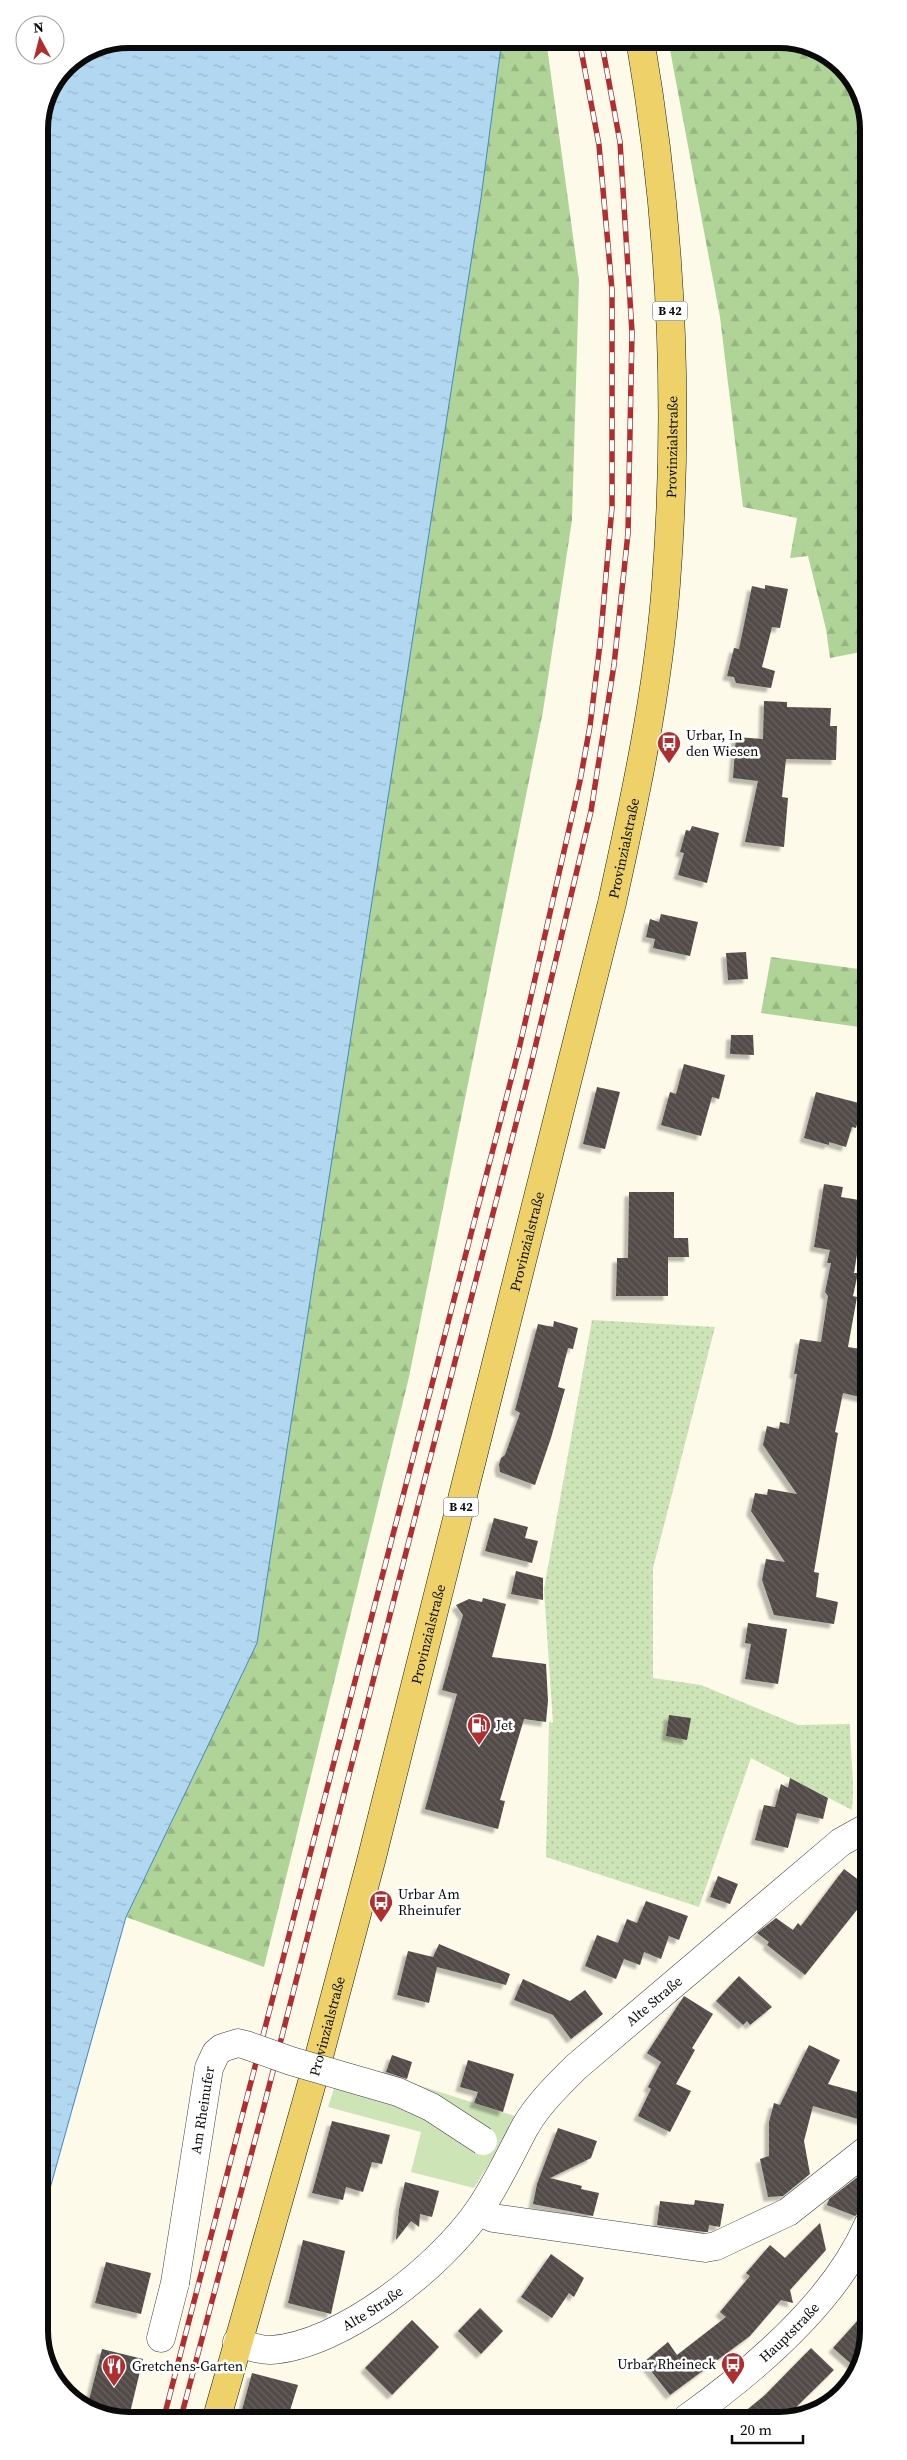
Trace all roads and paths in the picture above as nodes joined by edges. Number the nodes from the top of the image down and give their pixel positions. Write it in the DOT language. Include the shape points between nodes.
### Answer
graph roads {
  1 [pos="641,48"];
  2 [pos="860,1831"];
  3 [pos="860,2155"];
  4 [pos="509,2160"];
  5 [pos="479,2210"];
  6 [pos="860,2239"];
  7 [pos="160,2338"];
  8 [pos="237,2342"];
  9 [pos="218,2412"];
  10 [pos="696,2412"];
  1 -- 8 [label="main road, Provinzialstraße / B 42" via="657,148 669,293 672,381 666,584 644,757 612,903 371,1861 313,2079"];
  2 -- 4 [label="street, Alte Straße" via="840,1842 576,2067 547,2096 526,2126"];
  3 -- 5 [label="street" via="788,2212 716,2246 705,2248 492,2218"];
  4 -- 5 [label="street, Alte Straße"];
  4 -- 7 [label="street, Am Rheinufer, bridge" via="455,2121 398,2092 246,2045 230,2044 216,2053 209,2068 175,2283"];
  5 -- 8 [label="street, Alte Straße" via="435,2260 366,2315 307,2342 284,2348 256,2348"];
  6 -- 10 [label="street, Hauptstraße" via="837,2278 781,2342 733,2386"];
  8 -- 9 [label="main road, Provinzialstraße / B 42"];
}
